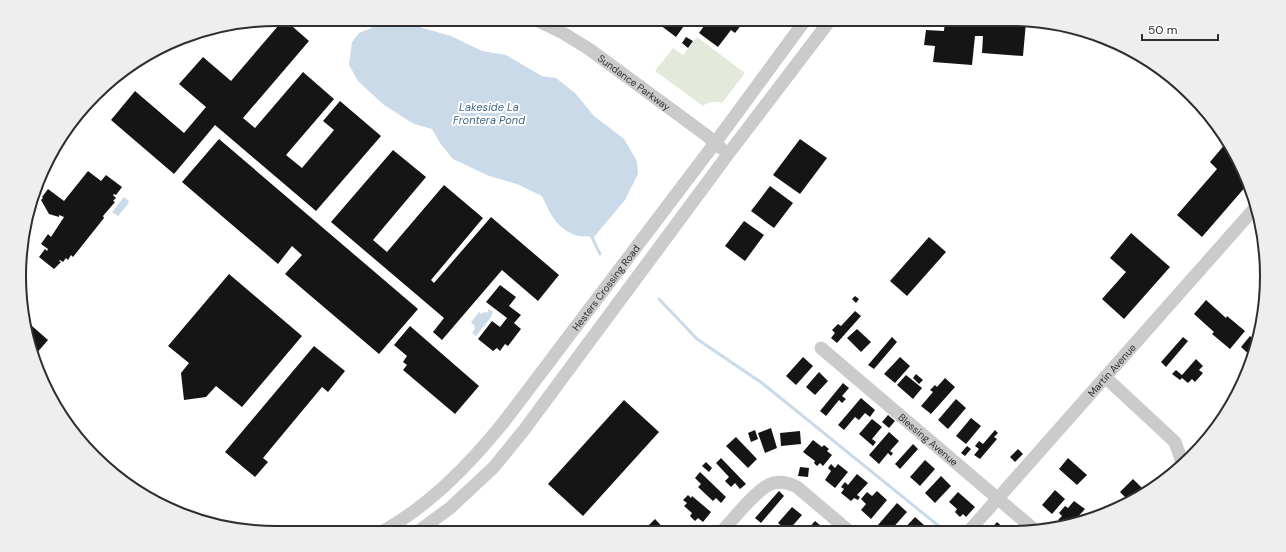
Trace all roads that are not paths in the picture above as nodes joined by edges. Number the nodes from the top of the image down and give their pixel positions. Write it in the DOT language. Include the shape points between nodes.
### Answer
graph roads {
  1 [pos="548,26"];
  2 [pos="801,26"];
  3 [pos="826,26"];
  4 [pos="715,143"];
  5 [pos="729,153"];
  6 [pos="1251,212"];
  7 [pos="821,348"];
  8 [pos="1105,377"];
  9 [pos="1181,459"];
  10 [pos="998,499"];
  11 [pos="1029,525"];
  12 [pos="391,526"];
  13 [pos="426,526"];
  14 [pos="727,526"];
  15 [pos="843,526"];
  16 [pos="974,526"];
  1 -- 4 [label="street, Sundance Parkway" via="588,49"];
  2 -- 4 [label="street, Hesters Crossing Road"];
  3 -- 5 [label="street, Hesters Crossing Road"];
  4 -- 5 [label="street, Sundance Parkway"];
  4 -- 12 [label="street, Hesters Crossing Road" via="503,423 448,483 416,510"];
  5 -- 13 [label="street, Hesters Crossing Road" via="494,467 450,508"];
  6 -- 8 [label="street, Martin Avenue"];
  7 -- 10 [label="street, Blessing Avenue"];
  8 -- 9 [label="street" via="1175,442"];
  8 -- 10 [label="street, Martin Avenue"];
  10 -- 11 [label="street, Blessing Avenue"];
  10 -- 16 [label="street, Martin Avenue"];
  14 -- 15 [label="street" via="761,489 772,483 781,482 797,487"];
}
